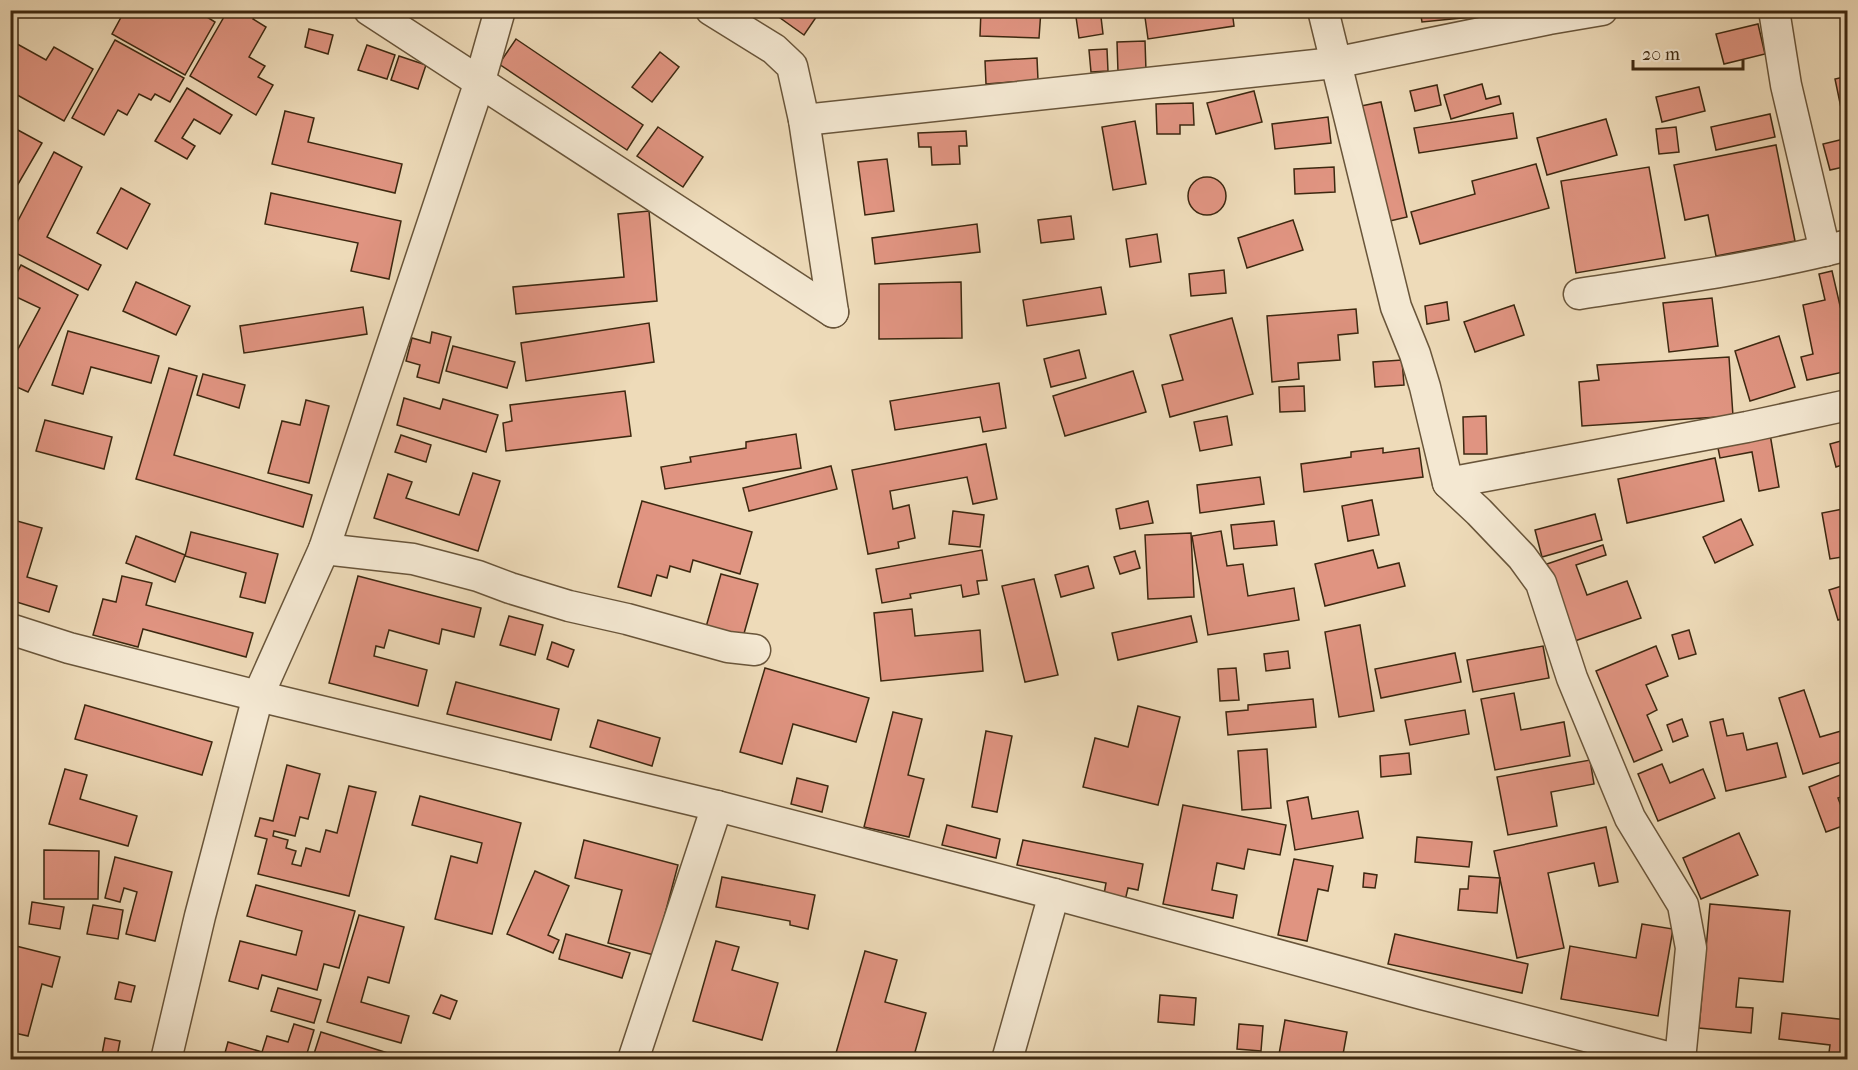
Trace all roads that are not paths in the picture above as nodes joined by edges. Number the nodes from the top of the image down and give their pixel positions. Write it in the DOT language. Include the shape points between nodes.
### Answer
graph roads {
  1 [pos="369,10"];
  2 [pos="500,10"];
  3 [pos="711,10"];
  4 [pos="1323,10"];
  5 [pos="1602,10"];
  6 [pos="1774,10"];
  7 [pos="1334,63"];
  8 [pos="479,84"];
  9 [pos="804,120"];
  10 [pos="1836,248"];
  11 [pos="1579,294"];
  12 [pos="1848,405"];
  13 [pos="1448,483"];
  14 [pos="324,549"];
  15 [pos="10,629"];
  16 [pos="755,650"];
  17 [pos="258,696"];
  18 [pos="717,806"];
  19 [pos="1054,894"];
  20 [pos="166,1059"];
  21 [pos="633,1059"];
  22 [pos="1007,1059"];
  23 [pos="1680,1059"];
  1 -- 8 [label="street"];
  2 -- 8 [label="street"];
  3 -- 9 [label="street" via="774,49 792,66"];
  4 -- 7 [label="street"];
  5 -- 7 [label="street"];
  6 -- 10 [label="street" via="1786,85"];
  7 -- 9 [label="street"];
  7 -- 13 [label="street" via="1396,307 1425,387"];
  8 -- 9 [label="street" via="833,312"];
  8 -- 14 [label="street"];
  10 -- 11 [label="street"];
  12 -- 13 [label="street"];
  13 -- 23 [label="street" via="1522,557 1541,583 1572,678 1630,818 1683,905 1691,948"];
  14 -- 16 [label="street" via="414,559 569,606 728,647"];
  14 -- 17 [label="street"];
  15 -- 17 [label="street"];
  17 -- 18 [label="street"];
  17 -- 20 [label="street"];
  18 -- 19 [label="street"];
  18 -- 21 [label="street"];
  19 -- 22 [label="street"];
  19 -- 23 [label="street"];
}
